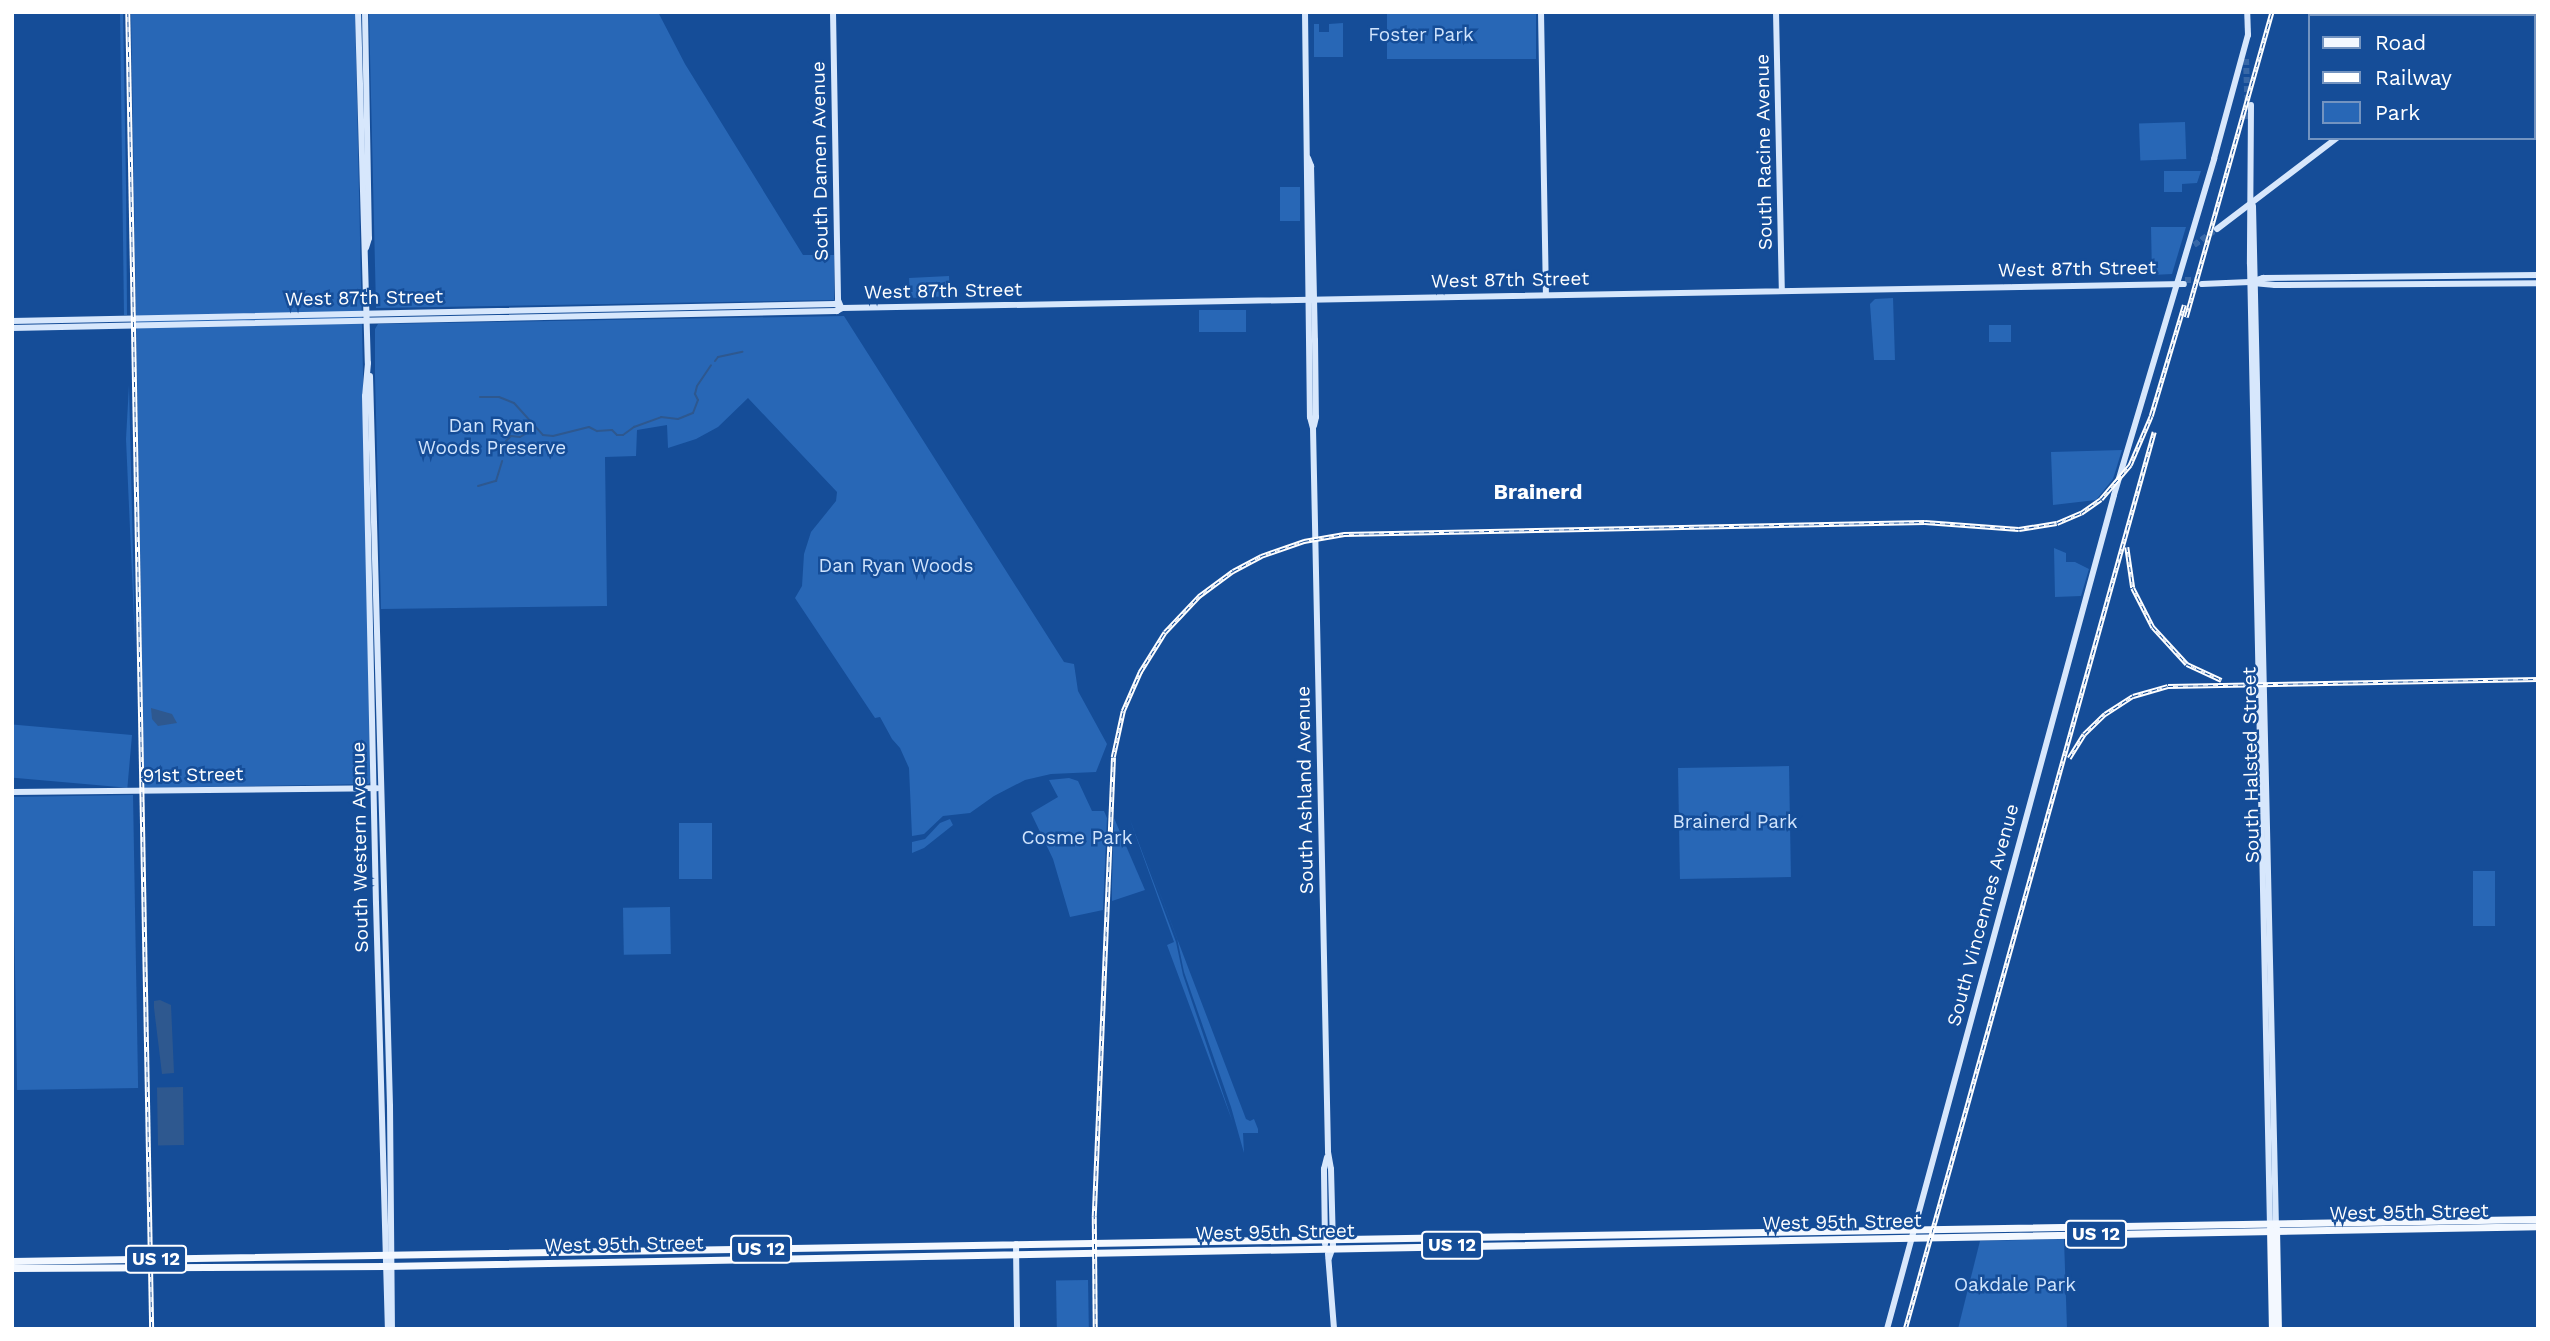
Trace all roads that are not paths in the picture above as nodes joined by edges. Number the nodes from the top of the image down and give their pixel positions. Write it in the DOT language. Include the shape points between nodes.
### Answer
graph roads {
  1 [pos="358,12"];
  2 [pos="365,12"];
  3 [pos="834,12"];
  4 [pos="1305,12"];
  5 [pos="1541,12"];
  6 [pos="1776,12"];
  7 [pos="2247,12"];
  8 [pos="2252,105"];
  9 [pos="2334,140"];
  10 [pos="2252,201"];
  11 [pos="2221,224"];
  12 [pos="366,250"];
  13 [pos="2538,275"];
  14 [pos="2182,282"];
  15 [pos="2203,282"];
  16 [pos="2254,282"];
  17 [pos="2538,283"];
  18 [pos="1782,290"];
  19 [pos="1546,295"];
  20 [pos="1311,300"];
  21 [pos="842,308"];
  22 [pos="367,317"];
  23 [pos="12,321"];
  24 [pos="62,324"];
  25 [pos="12,328"];
  26 [pos="378,788"];
  27 [pos="12,792"];
  28 [pos="376,868"];
  29 [pos="385,906"];
  30 [pos="2538,1219"];
  31 [pos="2538,1226"];
  32 [pos="2273,1227"];
  33 [pos="1912,1233"];
  34 [pos="1329,1243"];
  35 [pos="1016,1244"];
  36 [pos="1016,1254"];
  37 [pos="388,1256"];
  38 [pos="12,1261"];
  39 [pos="388,1266"];
  40 [pos="12,1268"];
  41 [pos="390,1329"];
  42 [pos="1017,1329"];
  43 [pos="1334,1329"];
  44 [pos="1887,1329"];
  45 [pos="2272,1329"];
  46 [pos="2278,1329"];
  1 -- 12 [label="main road, South Western Avenue" via="362,238"];
  2 -- 12 [label="main road, South Western Avenue"];
  3 -- 21 [label="main road, South Damen Avenue" via="838,300"];
  4 -- 20 [label="main road, South Ashland Avenue"];
  5 -- 19 [label="main road"];
  6 -- 18 [label="main road, South Racine Avenue"];
  7 -- 14 [label="main road, South Vincennes Avenue" via="2246,53 2214,152"];
  8 -- 10 [label="main road, South Halsted Street"];
  9 -- 10 [label="main road"];
  10 -- 11 [label="main road"];
  10 -- 16 [label="main road, South Halsted Street"];
  12 -- 22 [label="main road, South Western Avenue"];
  13 -- 16 [label="main road"];
  14 -- 18 [label="main road, West 87th Street"];
  14 -- 33 [label="main road, South Vincennes Avenue" via="2112,510"];
  15 -- 16 [label="main road"];
  16 -- 17 [label="main road"];
  16 -- 32 [label="main road, South Halsted Street"];
  18 -- 19 [label="main road, West 87th Street"];
  19 -- 20 [label="main road, West 87th Street"];
  20 -- 21 [label="main road, West 87th Street"];
  20 -- 34 [label="main road, South Ashland Avenue"];
  21 -- 22 [label="main road, West 87th Street" via="837,312"];
  22 -- 24 [label="main road, West 87th Street"];
  22 -- 26 [label="main road, South Western Avenue" via="373,396"];
  23 -- 24 [label="main road, West 87th Street"];
  24 -- 25 [label="main road, West 87th Street"];
  26 -- 27 [label="main road, 91st Street"];
  26 -- 28 [label="main road, South Western Avenue"];
  26 -- 29 [label="main road, South Western Avenue"];
  28 -- 29 [label="main road"];
  28 -- 37 [label="main road, South Western Avenue"];
  29 -- 37 [label="main road, South Western Avenue"];
  30 -- 32 [label="main road, West 95th Street / US 12"];
  31 -- 32 [label="main road, West 95th Street / US 12"];
  32 -- 33 [label="main road, West 95th Street / US 12"];
  32 -- 45 [label="main road, South Halsted Street"];
  32 -- 46 [label="main road, South Halsted Street"];
  33 -- 34 [label="main road, West 95th Street / US 12"];
  33 -- 44 [label="main road, South Vincennes Avenue"];
  34 -- 35 [label="main road, West 95th Street / US 12"];
  34 -- 36 [label="main road, West 95th Street / US 12"];
  34 -- 43 [label="main road, South Ashland Avenue"];
  35 -- 36 [label="main road"];
  35 -- 37 [label="main road, West 95th Street / US 12"];
  36 -- 39 [label="main road, West 95th Street / US 12"];
  36 -- 42 [label="main road"];
  37 -- 38 [label="main road, West 95th Street / US 12"];
  37 -- 39 [label="main road, South Western Avenue"];
  39 -- 40 [label="main road, West 95th Street / US 12"];
  39 -- 41 [label="main road, South Western Avenue"];
}
